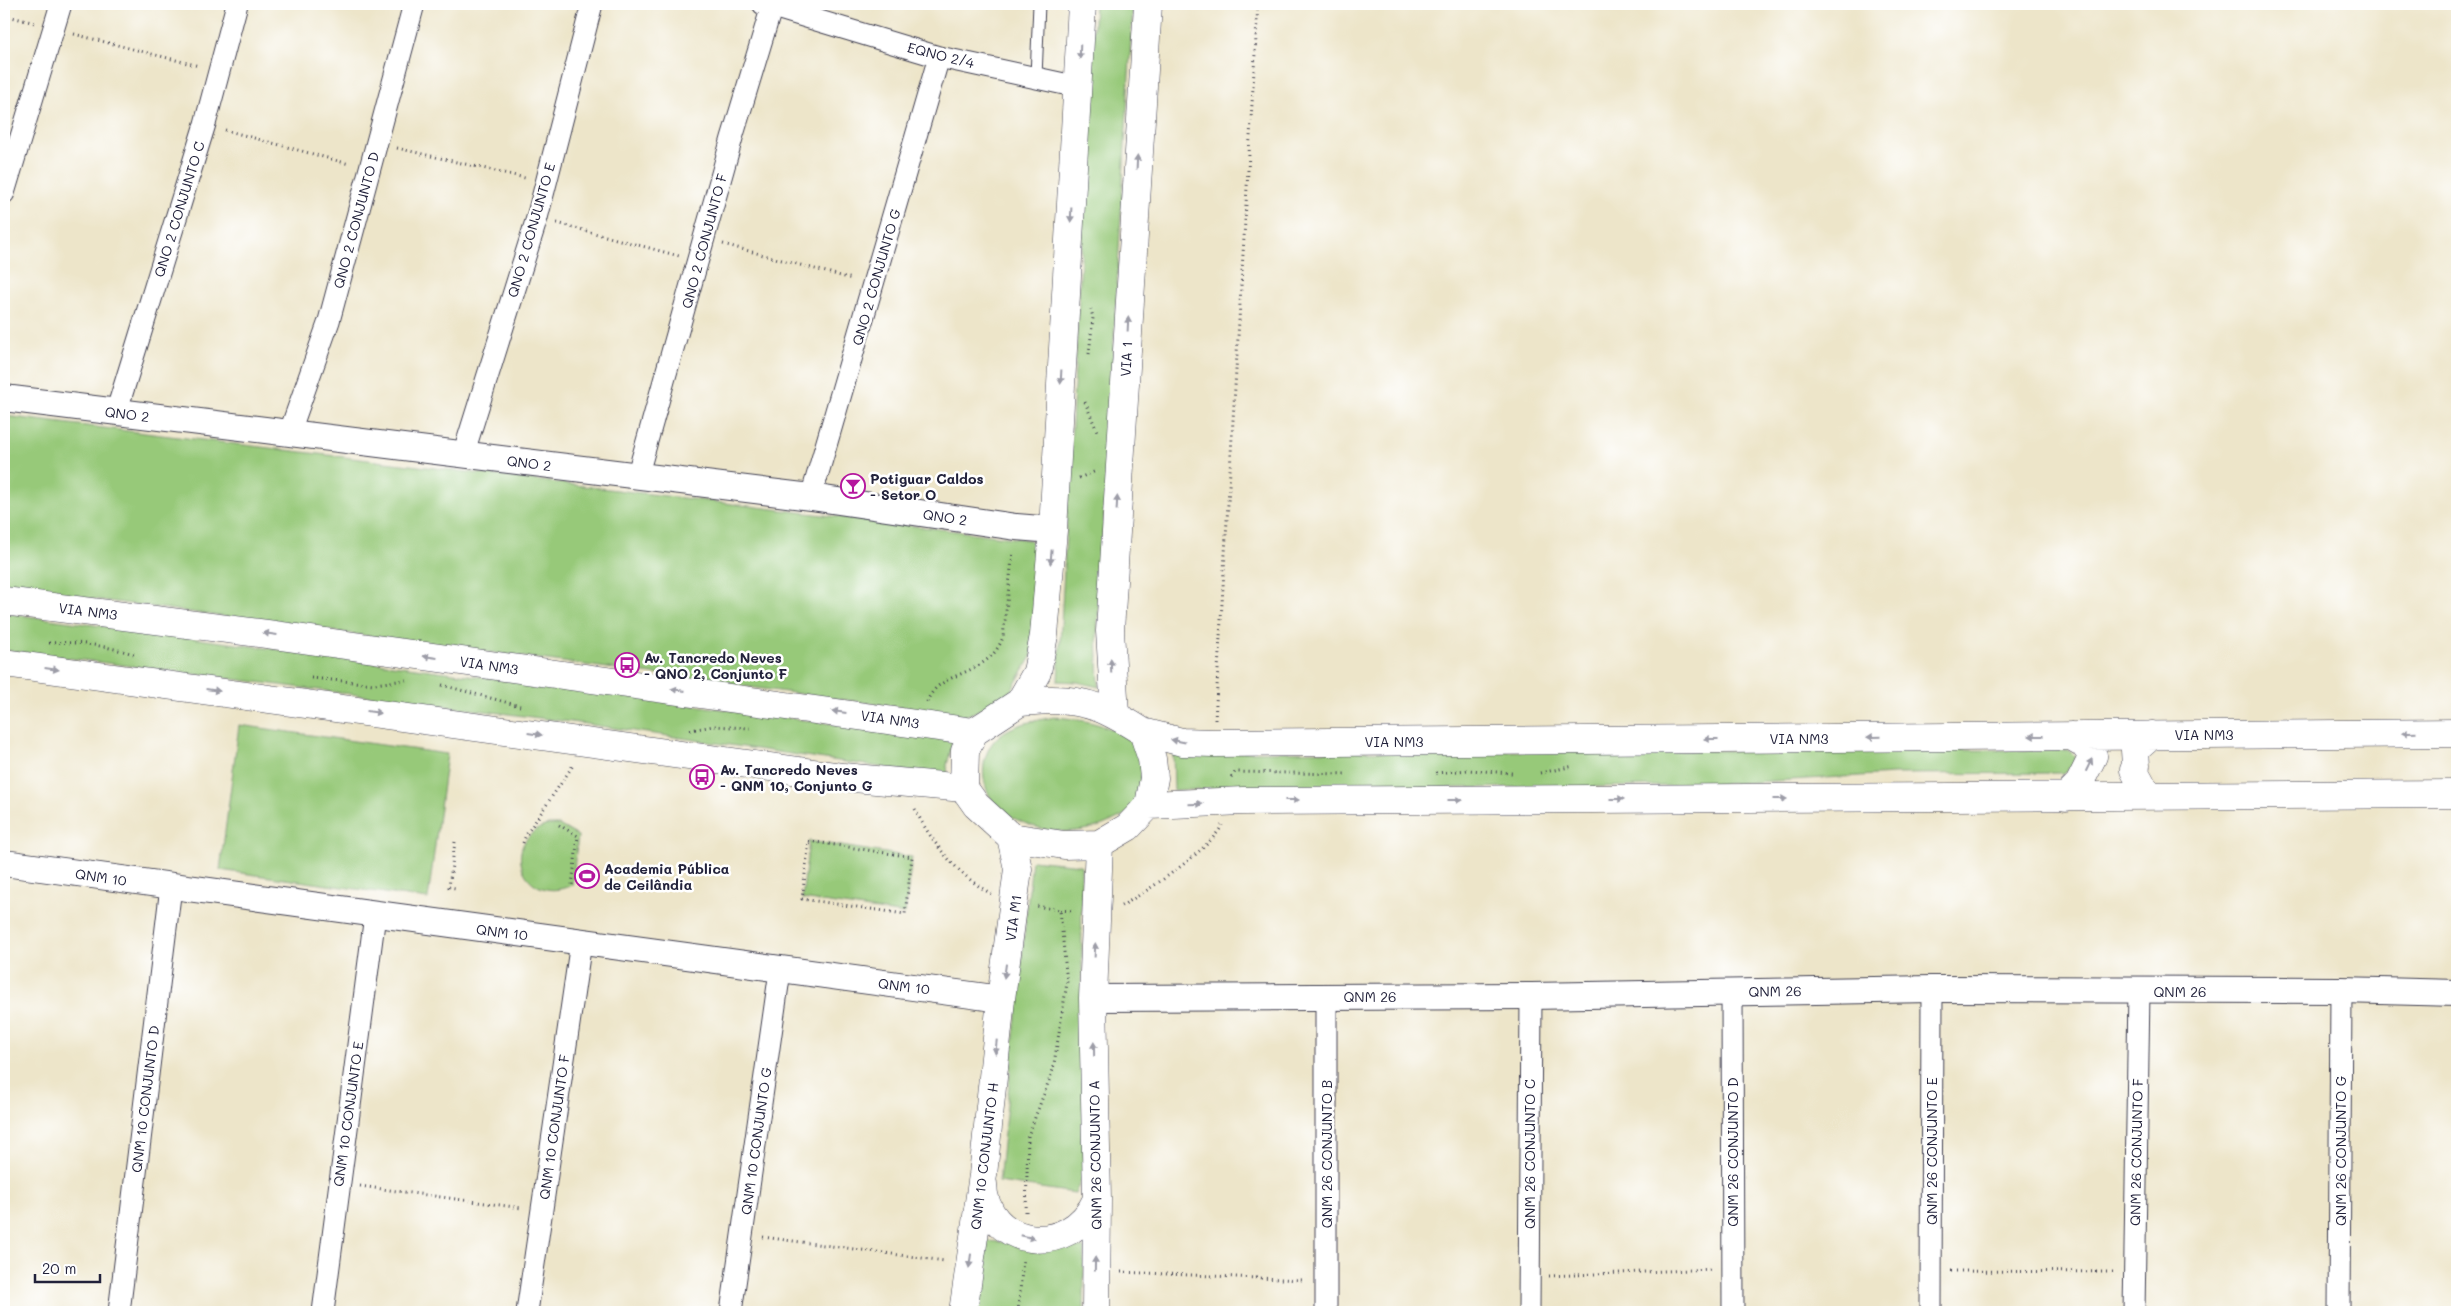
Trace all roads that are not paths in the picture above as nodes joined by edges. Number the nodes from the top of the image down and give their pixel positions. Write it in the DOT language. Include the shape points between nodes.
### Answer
graph roads {
  1 [pos="61,4"];
  2 [pos="237,4"];
  3 [pos="414,4"];
  4 [pos="592,4"];
  5 [pos="1039,4"];
  6 [pos="1082,4"];
  7 [pos="1148,4"];
  8 [pos="767,5"];
  9 [pos="806,10"];
  10 [pos="939,56"];
  11 [pos="1036,77"];
  12 [pos="1078,86"];
  13 [pos="4,193"];
  14 [pos="4,398"];
  15 [pos="116,413"];
  16 [pos="289,434"];
  17 [pos="463,455"];
  18 [pos="637,477"];
  19 [pos="811,497"];
  20 [pos="1053,530"];
  21 [pos="4,601"];
  22 [pos="4,663"];
  23 [pos="1020,702"];
  24 [pos="1115,714"];
  25 [pos="974,732"];
  26 [pos="1143,732"];
  27 [pos="2457,732"];
  28 [pos="2152,735"];
  29 [pos="2071,736"];
  30 [pos="964,788"];
  31 [pos="2457,794"];
  32 [pos="2148,796"];
  33 [pos="2066,797"];
  34 [pos="1149,805"];
  35 [pos="1011,837"];
  36 [pos="1099,844"];
  37 [pos="4,864"];
  38 [pos="171,887"];
  39 [pos="375,915"];
  40 [pos="581,942"];
  41 [pos="780,970"];
  42 [pos="1932,989"];
  43 [pos="2341,990"];
  44 [pos="1732,991"];
  45 [pos="2139,991"];
  46 [pos="2457,993"];
  47 [pos="1326,996"];
  48 [pos="1531,996"];
  49 [pos="1092,998"];
  50 [pos="1001,999"];
  51 [pos="983,1175"];
  52 [pos="1097,1199"];
  53 [pos="118,1312"];
  54 [pos="323,1312"];
  55 [pos="527,1312"];
  56 [pos="731,1312"];
  57 [pos="963,1312"];
  58 [pos="1096,1312"];
  59 [pos="1326,1312"];
  60 [pos="1529,1312"];
  61 [pos="1732,1312"];
  62 [pos="1931,1312"];
  63 [pos="2134,1312"];
  64 [pos="2339,1312"];
  1 -- 13 [label="street"];
  2 -- 15 [label="street, QNO 2 CONJUNTO C" via="205,124"];
  3 -- 16 [label="street, QNO 2 CONJUNTO D" via="329,321"];
  4 -- 17 [label="street, QNO 2 CONJUNTO E" via="537,218"];
  5 -- 11 [label="lane"];
  6 -- 12 [label="main road, one-way"];
  24 -- 7 [label="main road, VIA 1, one-way" via="1110,631"];
  8 -- 9 [label="street, EQNO 2/4"];
  8 -- 18 [label="street, QNO 2 CONJUNTO F" via="706,239"];
  9 -- 10 [label="street, EQNO 2/4"];
  10 -- 11 [label="street, EQNO 2/4"];
  10 -- 19 [label="street, QNO 2 CONJUNTO G"];
  11 -- 12 [label="street, EQNO 2/4"];
  12 -- 20 [label="main road, one-way"];
  14 -- 15 [label="street, QNO 2"];
  15 -- 16 [label="street, QNO 2"];
  16 -- 17 [label="street, QNO 2"];
  17 -- 18 [label="street, QNO 2"];
  18 -- 19 [label="street, QNO 2"];
  19 -- 20 [label="street, QNO 2"];
  20 -- 23 [label="main road, one-way" via="1044,636 1037,672"];
  25 -- 21 [label="main road, VIA NM3, one-way"];
  22 -- 30 [label="main road, one-way" via="843,777"];
  23 -- 24 [label="main road" via="1068,700"];
  23 -- 25 [label="main road"];
  24 -- 26 [label="main road"];
  25 -- 30 [label="main road" via="965,751"];
  29 -- 26 [label="main road, VIA NM3, one-way" via="1213,743 1182,742"];
  26 -- 34 [label="main road" via="1154,778"];
  27 -- 28 [label="main road, VIA NM3, one-way"];
  28 -- 29 [label="main road, VIA NM3"];
  28 -- 32 [label="main road" via="2135,750 2134,770"];
  33 -- 29 [label="main road, one-way" via="2079,784 2093,756 2083,743"];
  30 -- 35 [label="main road" via="976,805"];
  31 -- 32 [label="main road"];
  32 -- 33 [label="main road"];
  34 -- 33 [label="main road, one-way" via="1253,801"];
  34 -- 36 [label="main road" via="1128,827"];
  35 -- 36 [label="main road" via="1064,845"];
  35 -- 50 [label="main road, VIA M1, one-way" via="1018,869"];
  49 -- 36 [label="main road, one-way"];
  37 -- 38 [label="street, QNM 10"];
  38 -- 39 [label="street, QNM 10"];
  38 -- 53 [label="street, QNM 10 CONJUNTO D"];
  39 -- 40 [label="street, QNM 10"];
  39 -- 54 [label="street, QNM 10 CONJUNTO E"];
  40 -- 41 [label="street, QNM 10"];
  40 -- 55 [label="street, QNM 10 CONJUNTO F"];
  41 -- 50 [label="street, QNM 10"];
  41 -- 56 [label="street, QNM 10 CONJUNTO G"];
  42 -- 44 [label="street, QNM 26"];
  42 -- 45 [label="street, QNM 26"];
  42 -- 62 [label="street, QNM 26 CONJUNTO E"];
  43 -- 45 [label="street, QNM 26"];
  43 -- 46 [label="street, QNM 26"];
  43 -- 64 [label="street, QNM 26 CONJUNTO G"];
  44 -- 48 [label="street, QNM 26"];
  44 -- 61 [label="street, QNM 26 CONJUNTO D"];
  45 -- 63 [label="street, QNM 26 CONJUNTO F"];
  47 -- 48 [label="street, QNM 26"];
  47 -- 49 [label="street, QNM 26"];
  47 -- 59 [label="street, QNM 26 CONJUNTO B"];
  48 -- 60 [label="street, QNM 26 CONJUNTO C"];
  52 -- 49 [label="main road, QNM 26 CONJUNTO A, one-way"];
  50 -- 51 [label="main road, QNM 10 CONJUNTO H, one-way"];
  51 -- 52 [label="main road, one-way" via="986,1200 992,1212 1010,1230 1025,1237 1048,1239 1073,1230 1092,1211"];
  51 -- 57 [label="main road, QNM 10 CONJUNTO H, one-way"];
  58 -- 52 [label="main road, QNM 26 CONJUNTO A, one-way"];
}
